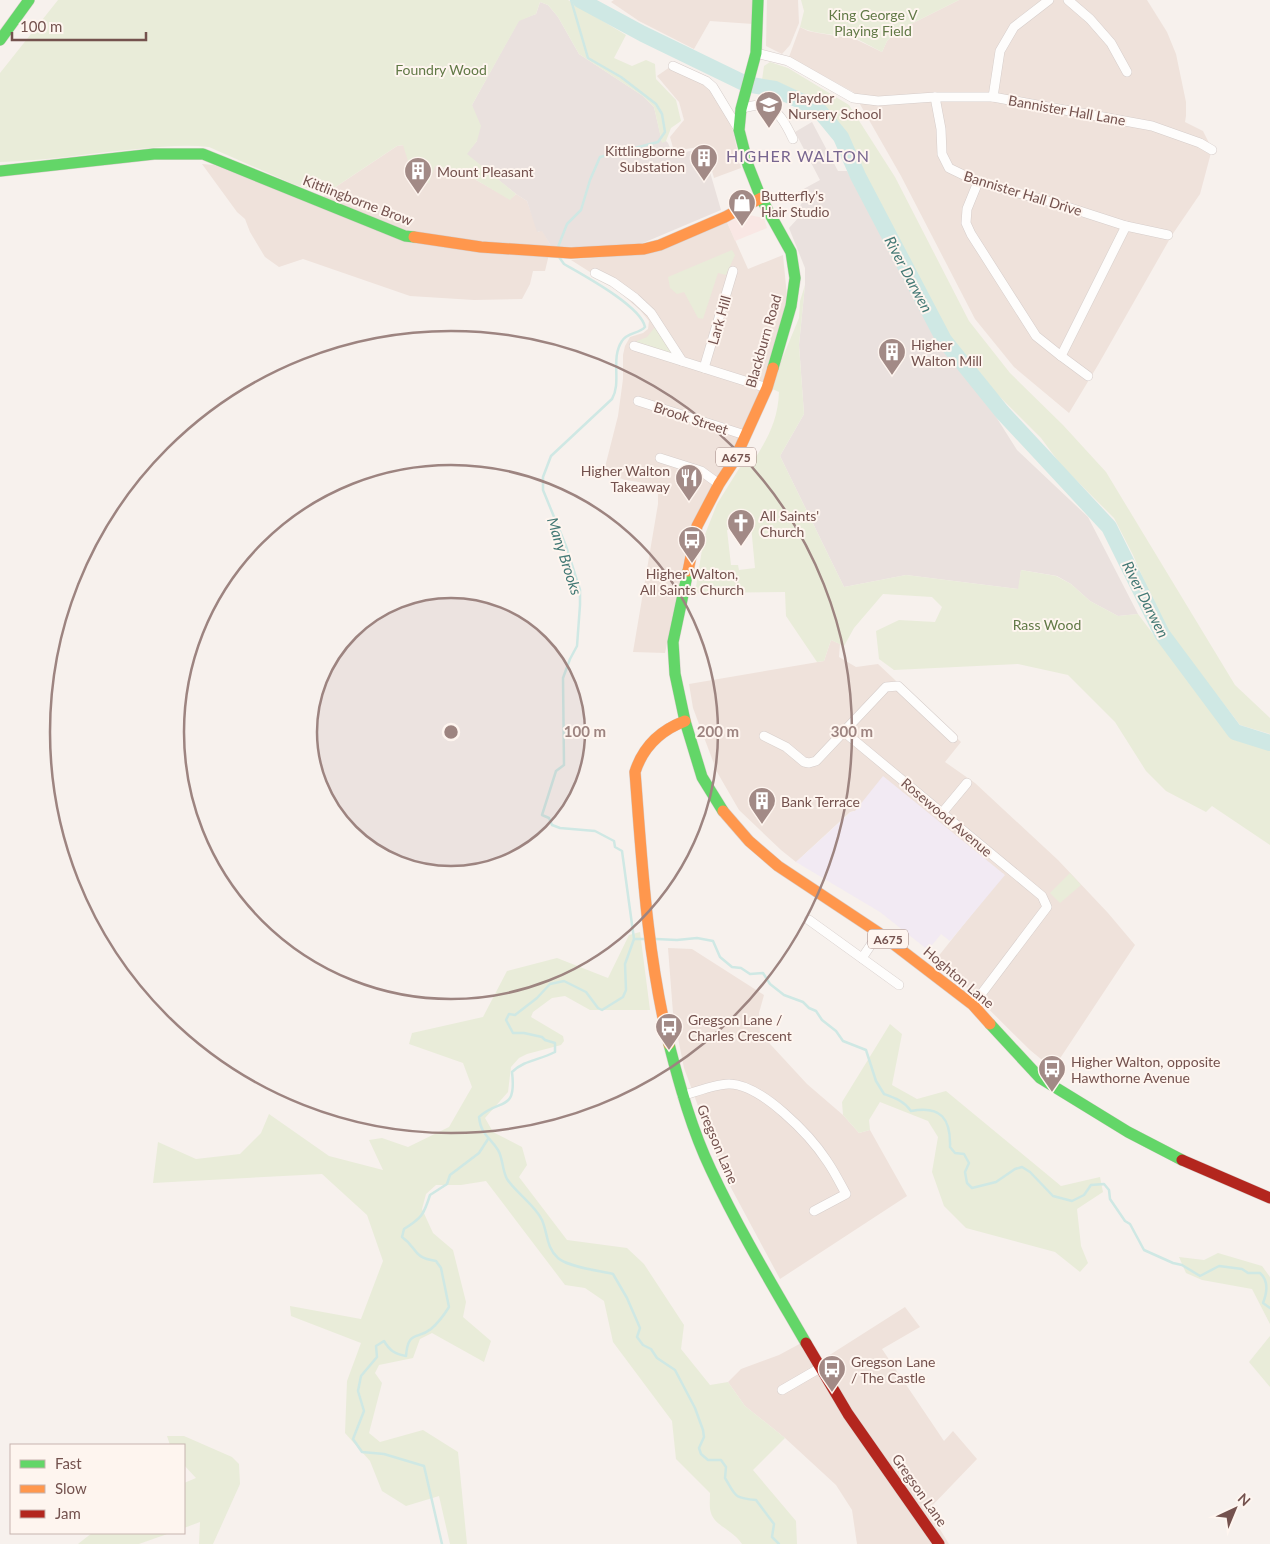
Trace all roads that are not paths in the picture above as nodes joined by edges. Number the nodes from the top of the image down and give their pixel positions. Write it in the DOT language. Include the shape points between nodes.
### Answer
graph roads {
  1 [pos="30,0"];
  2 [pos="758,0"];
  3 [pos="1049,0"];
  4 [pos="1068,0"];
  5 [pos="0,40"];
  6 [pos="756,53"];
  7 [pos="673,66"];
  8 [pos="1127,72"];
  9 [pos="935,97"];
  10 [pos="993,97"];
  11 [pos="742,106"];
  12 [pos="739,130"];
  13 [pos="793,139"];
  14 [pos="1212,150"];
  15 [pos="0,171"];
  16 [pos="978,182"];
  17 [pos="761,198"];
  18 [pos="1126,226"];
  19 [pos="1168,235"];
  20 [pos="733,271"];
  21 [pos="595,273"];
  22 [pos="634,346"];
  23 [pos="1061,356"];
  24 [pos="682,361"];
  25 [pos="704,368"];
  26 [pos="1088,376"];
  27 [pos="768,388"];
  28 [pos="638,400"];
  29 [pos="745,435"];
  30 [pos="660,458"];
  31 [pos="719,484"];
  32 [pos="685,721"];
  33 [pos="843,731"];
  34 [pos="764,736"];
  35 [pos="953,738"];
  36 [pos="967,783"];
  37 [pos="942,813"];
  38 [pos="809,920"];
  39 [pos="879,933"];
  40 [pos="862,958"];
  41 [pos="899,985"];
  42 [pos="973,1005"];
  43 [pos="682,1096"];
  44 [pos="1270,1198"];
  45 [pos="814,1211"];
  46 [pos="820,1368"];
  47 [pos="782,1390"];
  48 [pos="939,1544"];
  1 -- 5 [label="main road"];
  2 -- 6 [label="main road, A675"];
  3 -- 10 [label="street" via="1014,27 1000,51"];
  4 -- 8 [label="street" via="1111,42"];
  6 -- 9 [label="street, Bannister Hall Lane" via="788,61 853,98 878,101"];
  6 -- 11 [label="main road, A675"];
  7 -- 12 [label="street" via="713,87"];
  9 -- 10 [label="street, Bannister Hall Lane"];
  9 -- 16 [label="street, Bannister Hall Drive" via="942,154 950,168"];
  10 -- 14 [label="street, Bannister Hall Lane" via="1152,126"];
  11 -- 12 [label="main road, A675"];
  11 -- 13 [label="street" via="762,105 775,111"];
  12 -- 17 [label="main road, A675"];
  15 -- 17 [label="main road, Kittlingborne Brow" via="154,154 203,154 405,236 481,247 561,253 644,249 660,245"];
  16 -- 18 [label="street, Bannister Hall Drive"];
  16 -- 23 [label="street" via="967,209 966,223 971,234 1036,336"];
  17 -- 27 [label="main road, Blackburn Road / A675" via="791,252 795,278 791,306"];
  18 -- 19 [label="street, Bannister Hall Drive"];
  18 -- 23 [label="street"];
  20 -- 25 [label="street, Lark Hill"];
  21 -- 24 [label="street" via="628,293 651,313"];
  22 -- 24 [label="street"];
  23 -- 26 [label="street"];
  24 -- 25 [label="street"];
  25 -- 27 [label="street"];
  27 -- 29 [label="main road, Blackburn Road / A675"];
  28 -- 29 [label="street, Brook Street"];
  29 -- 31 [label="main road, Blackburn Road / A675"];
  30 -- 31 [label="street" via="701,471"];
  31 -- 32 [label="main road, Blackburn Road / A675" via="697,526 673,642 675,674"];
  32 -- 39 [label="main road, Hoghton Lane / A675" via="702,777 724,814 778,866"];
  32 -- 43 [label="main road, Gregson Lane" via="656,738 640,757 635,772 653,964"];
  33 -- 34 [label="street" via="816,761 809,763"];
  33 -- 35 [label="street" via="891,685 898,686"];
  33 -- 37 [label="street, Rosewood Avenue"];
  36 -- 37 [label="street"];
  37 -- 42 [label="street, Rosewood Avenue" via="1042,896 1047,907"];
  38 -- 40 [label="street"];
  39 -- 40 [label="street"];
  39 -- 42 [label="main road, Hoghton Lane / A675"];
  40 -- 41 [label="street"];
  42 -- 44 [label="main road, Hoghton Lane / A675" via="1040,1078 1168,1154"];
  43 -- 45 [label="street" via="728,1084 746,1086 807,1134 846,1194"];
  43 -- 46 [label="main road, Gregson Lane" via="714,1178"];
  46 -- 47 [label="street"];
  46 -- 48 [label="main road, Gregson Lane"];
}
